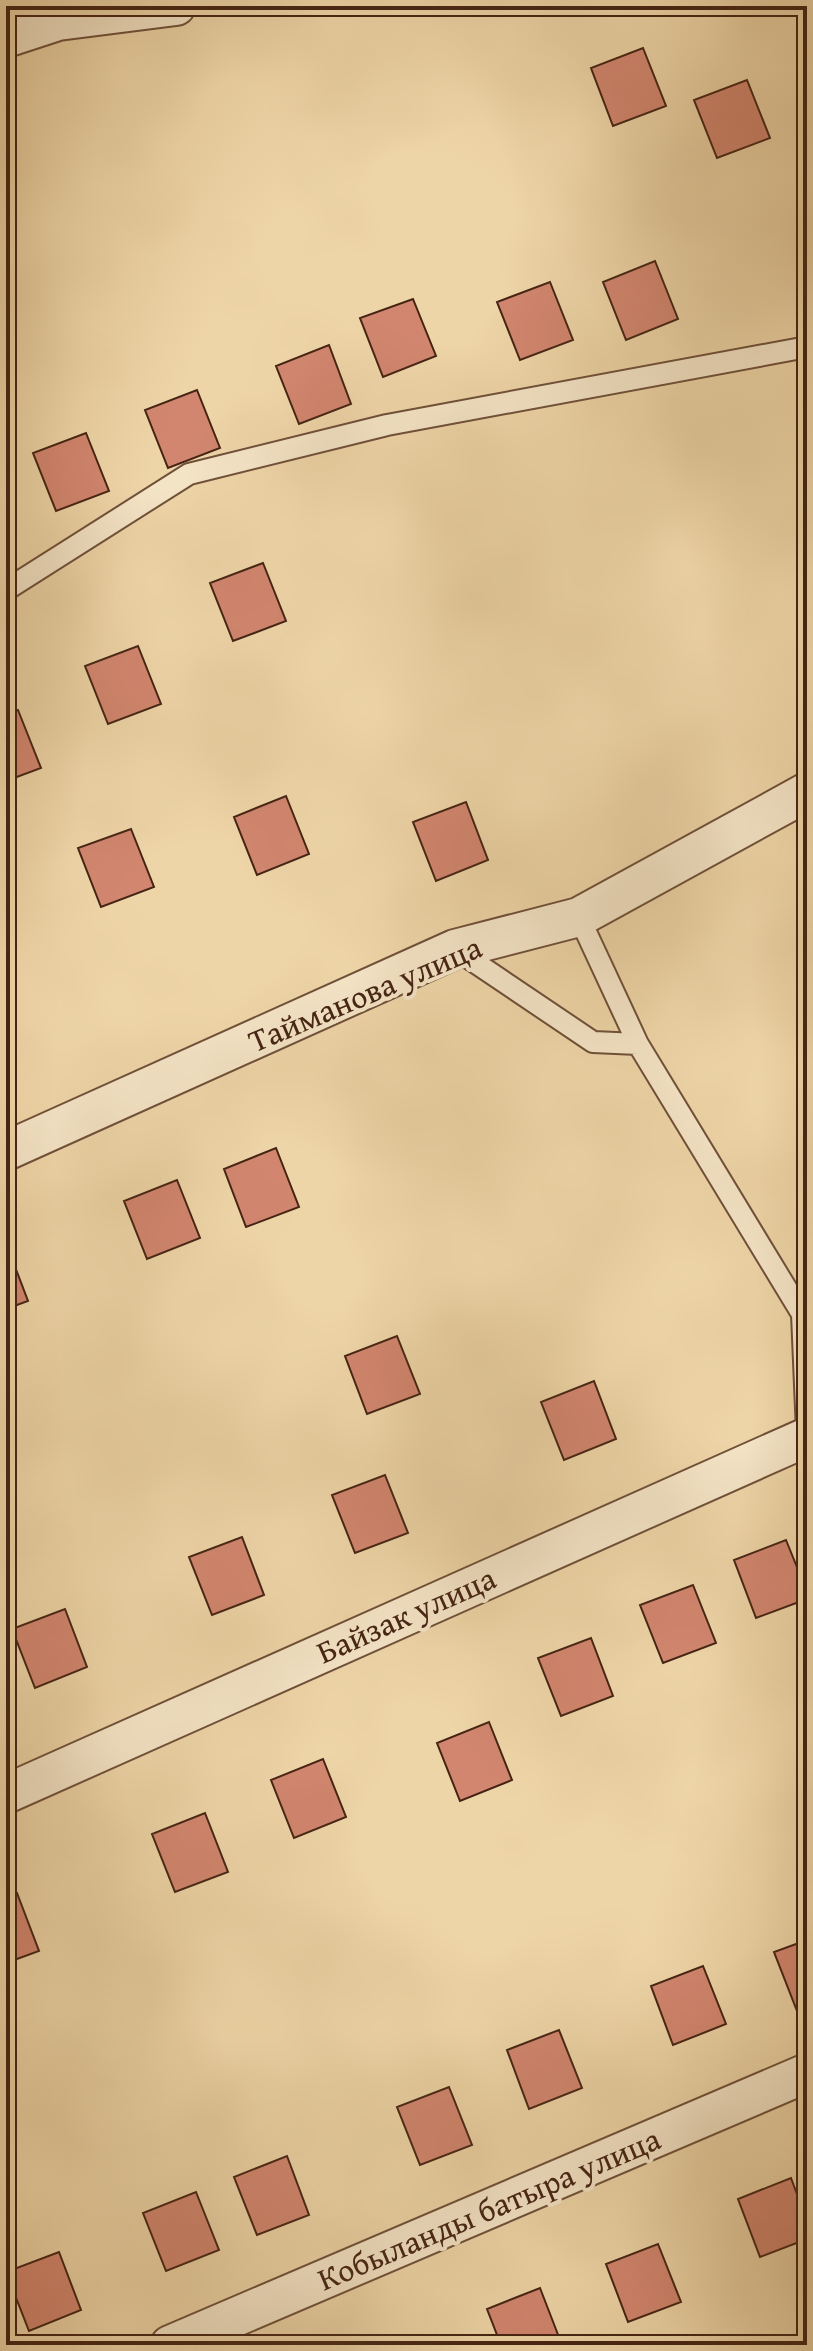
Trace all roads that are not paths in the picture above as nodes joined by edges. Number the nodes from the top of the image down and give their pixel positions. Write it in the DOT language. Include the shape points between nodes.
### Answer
graph roads {
  1 [pos="176,6"];
  2 [pos="6,38"];
  3 [pos="807,347"];
  4 [pos="6,590"];
  5 [pos="807,792"];
  6 [pos="579,917"];
  7 [pos="455,949"];
  8 [pos="638,1044"];
  9 [pos="6,1151"];
  10 [pos="807,1434"];
  11 [pos="6,1794"];
  12 [pos="807,2073"];
  13 [pos="170,2345"];
  1 -- 2 [label="street" via="58,21"];
  3 -- 4 [label="lane" via="387,425 189,474"];
  5 -- 6 [label="street, Тайманова улица"];
  6 -- 7 [label="street, Тайманова улица"];
  6 -- 8 [label="lane"];
  7 -- 8 [label="lane" via="593,1042"];
  7 -- 9 [label="street, Тайманова улица"];
  8 -- 10 [label="lane" via="802,1314"];
  10 -- 11 [label="street, Байзак улица"];
  12 -- 13 [label="street, Кобыланды батыра улица"];
}
